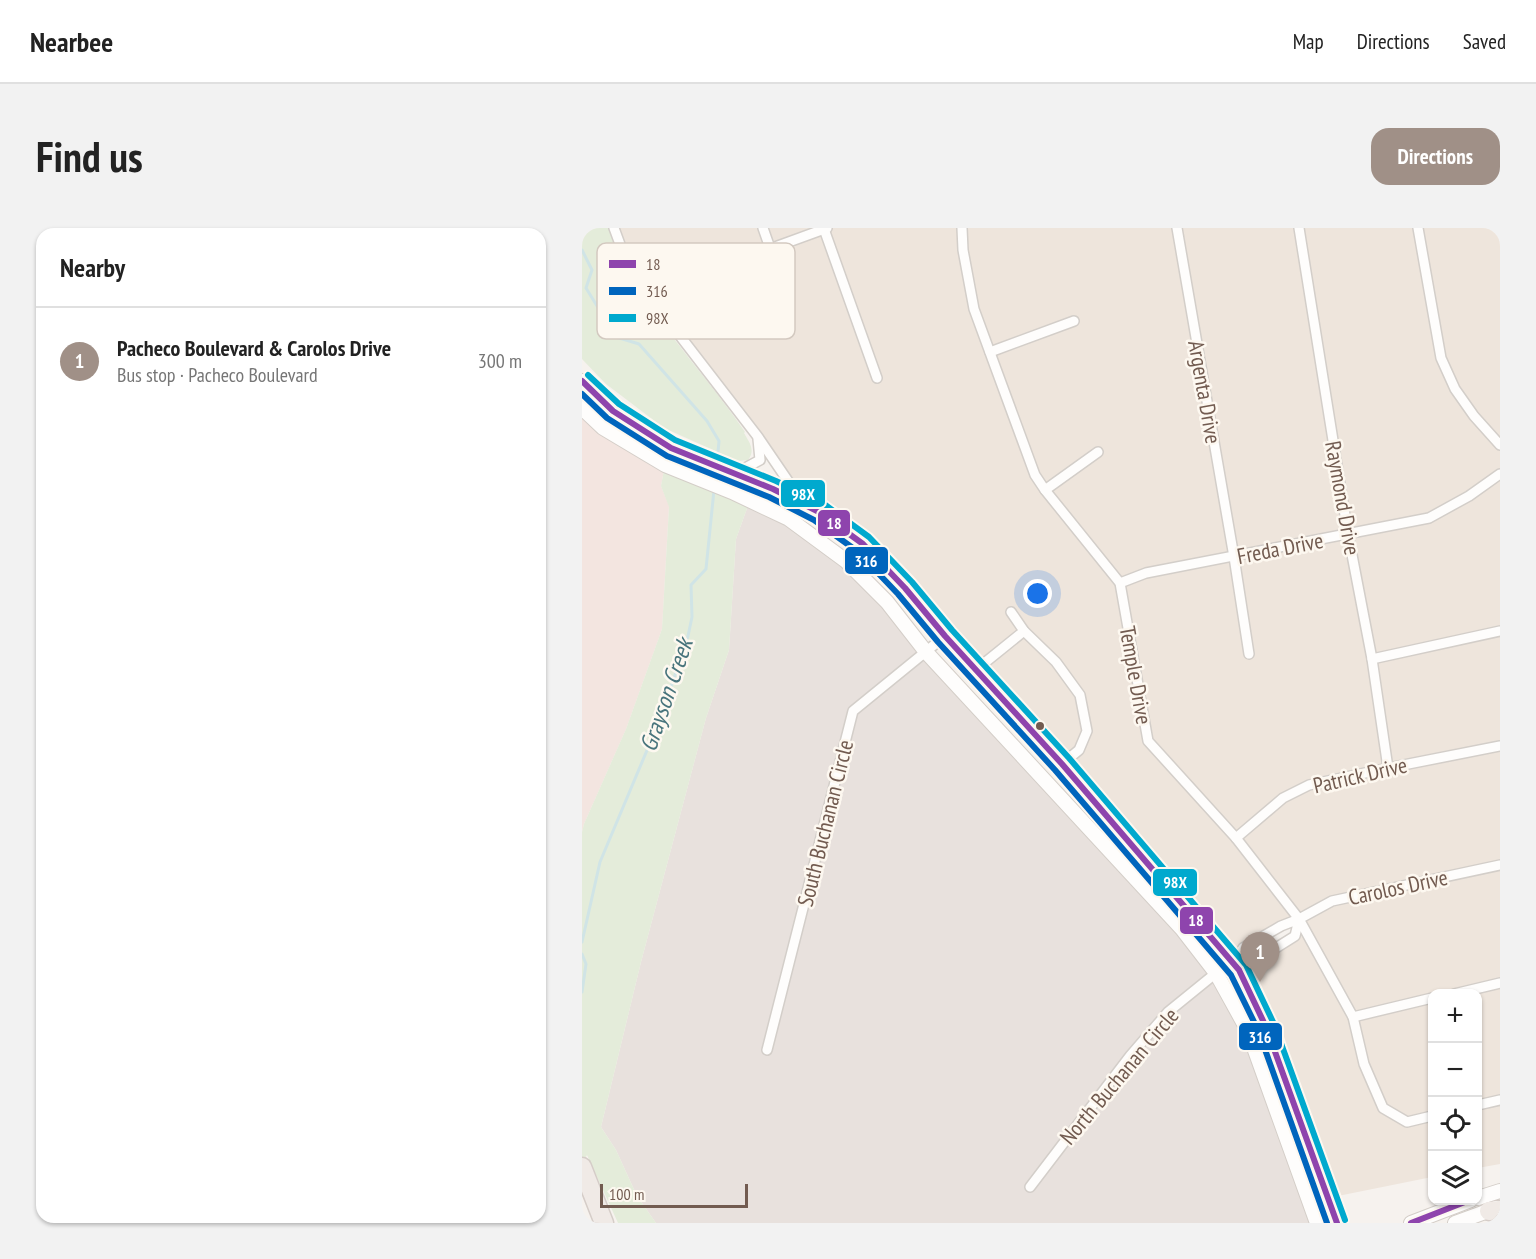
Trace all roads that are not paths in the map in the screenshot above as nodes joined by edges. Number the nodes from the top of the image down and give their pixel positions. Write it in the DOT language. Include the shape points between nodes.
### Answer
graph roads {
  1 [pos="614,228"];
  2 [pos="763,228"];
  3 [pos="963,228"];
  4 [pos="1177,228"];
  5 [pos="1299,228"];
  6 [pos="1418,228"];
  7 [pos="826,229"];
  8 [pos="620,243"];
  9 [pos="768,243"];
  10 [pos="785,243"];
  11 [pos="1074,321"];
  12 [pos="682,339"];
  13 [pos="990,352"];
  14 [pos="877,378"];
  15 [pos="582,381"];
  16 [pos="582,408"];
  17 [pos="758,437"];
  18 [pos="1500,446"];
  19 [pos="1098,452"];
  20 [pos="734,474"];
  21 [pos="1500,474"];
  22 [pos="1045,490"];
  23 [pos="819,512"];
  24 [pos="1348,534"];
  25 [pos="1234,557"];
  26 [pos="1120,583"];
  27 [pos="1011,612"];
  28 [pos="1024,631"];
  29 [pos="1500,631"];
  30 [pos="945,636"];
  31 [pos="926,652"];
  32 [pos="1249,654"];
  33 [pos="1372,659"];
  34 [pos="976,669"];
  35 [pos="1500,746"];
  36 [pos="1062,764"];
  37 [pos="1388,768"];
  38 [pos="1236,838"];
  39 [pos="1500,865"];
  40 [pos="1299,919"];
  41 [pos="1234,963"];
  42 [pos="1216,973"];
  43 [pos="1500,983"];
  44 [pos="1472,989"];
  45 [pos="1428,999"];
  46 [pos="1353,1017"];
  47 [pos="767,1050"];
  48 [pos="1500,1100"];
  49 [pos="1482,1104"];
  50 [pos="1428,1117"];
  51 [pos="582,1167"];
  52 [pos="1030,1187"];
  53 [pos="1500,1191"];
  54 [pos="1458,1205"];
  55 [pos="1492,1207"];
  56 [pos="604,1223"];
  57 [pos="1317,1223"];
  58 [pos="1336,1223"];
  59 [pos="1411,1223"];
  60 [pos="1455,1223"];
  1 -- 8 [label="street"];
  2 -- 9 [label="street"];
  3 -- 13 [label="street, Temple Drive" via="963,250 975,309"];
  4 -- 25 [label="street, Argenta Drive"];
  5 -- 24 [label="street, Raymond Drive"];
  6 -- 18 [label="street" via="1441,358 1455,389"];
  7 -- 10 [label="street"];
  7 -- 14 [label="street"];
  11 -- 13 [label="street"];
  12 -- 17 [label="street"];
  13 -- 22 [label="street, Temple Drive" via="1035,475"];
  15 -- 20 [label="main road" via="613,411 671,448"];
  16 -- 31 [label="main road" via="603,428 665,465 789,519 846,561 887,602"];
  17 -- 20 [label="street" via="760,460"];
  17 -- 23 [label="street" via="790,484"];
  19 -- 22 [label="street"];
  20 -- 23 [label="main road"];
  21 -- 24 [label="street, Freda Drive" via="1428,518"];
  22 -- 26 [label="street, Temple Drive"];
  23 -- 30 [label="main road" via="863,544"];
  24 -- 25 [label="street, Freda Drive"];
  24 -- 33 [label="street, Raymond Drive"];
  25 -- 26 [label="street, Freda Drive" via="1146,573"];
  25 -- 32 [label="street, Argenta Drive"];
  26 -- 38 [label="street, Temple Drive" via="1148,741"];
  27 -- 28 [label="street"];
  28 -- 34 [label="street"];
  28 -- 36 [label="street" via="1056,662 1080,695 1087,731 1079,750"];
  29 -- 33 [label="street"];
  30 -- 31 [label="street, South Buchanan Circle"];
  30 -- 34 [label="main road"];
  31 -- 42 [label="main road" via="1182,929"];
  31 -- 47 [label="street, South Buchanan Circle" via="853,711"];
  33 -- 37 [label="street, Raymond Drive"];
  34 -- 36 [label="main road"];
  35 -- 37 [label="street, Patrick Drive"];
  36 -- 41 [label="main road"];
  37 -- 38 [label="street, Patrick Drive" via="1309,785 1283,798"];
  38 -- 40 [label="street, Temple Drive"];
  39 -- 40 [label="street, Carolos Drive" via="1332,901"];
  40 -- 41 [label="street, Carolos Drive" via="1243,948"];
  40 -- 41 [label="street, Carolos Drive" via="1295,936 1252,963"];
  40 -- 46 [label="street, Temple Drive"];
  41 -- 42 [label="street, Carolos Drive"];
  41 -- 58 [label="main road" via="1266,1026"];
  42 -- 52 [label="street, North Buchanan Circle" via="1168,1012"];
  42 -- 57 [label="main road" via="1248,1031"];
  43 -- 44 [label="street"];
  45 -- 46 [label="street"];
  46 -- 50 [label="street, Temple Drive" via="1364,1064 1383,1108 1407,1122"];
  48 -- 49 [label="street"];
  51 -- 56 [label="highway"];
  53 -- 55 [label="main road"];
  54 -- 59 [label="main road"];
  55 -- 60 [label="main road"];
}
